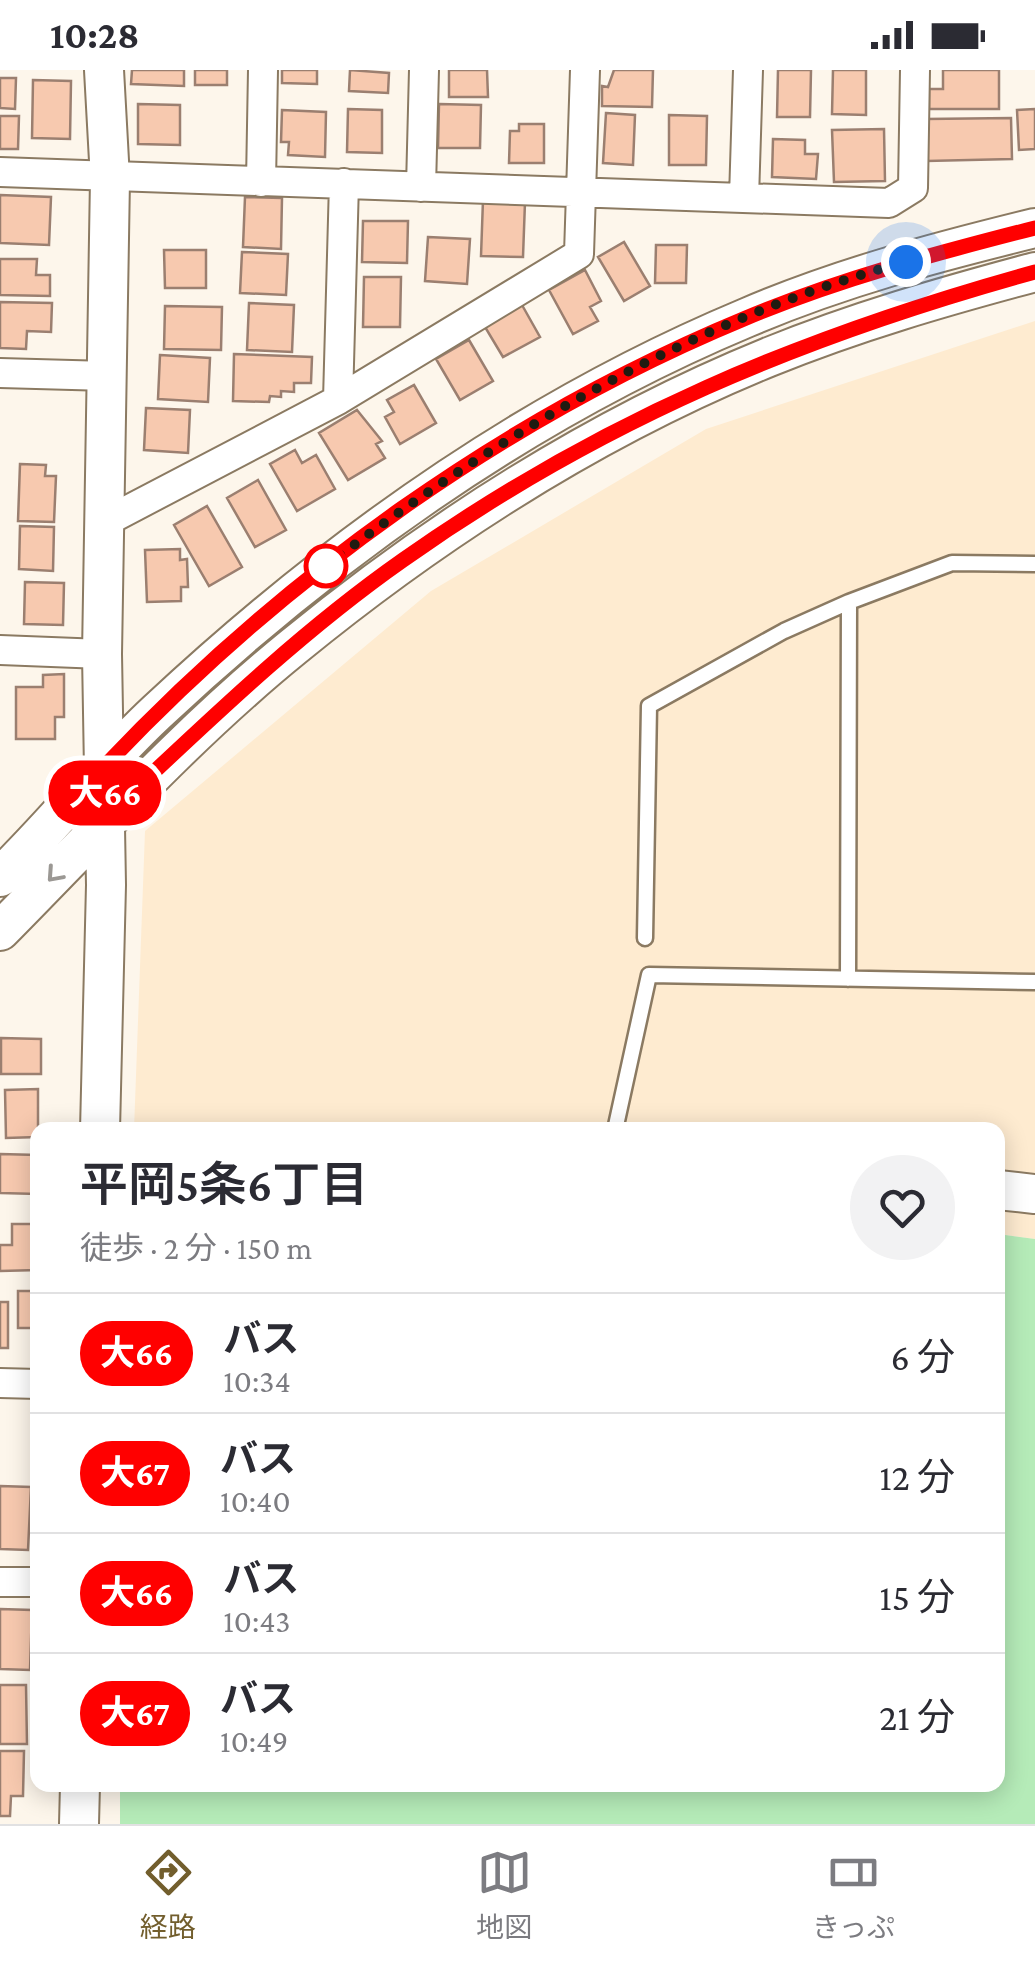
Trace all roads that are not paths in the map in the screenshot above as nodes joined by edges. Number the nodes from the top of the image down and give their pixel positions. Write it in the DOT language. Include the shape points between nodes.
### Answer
graph roads {
  1 [pos="104,70"];
  2 [pos="263,70"];
  3 [pos="424,70"];
  4 [pos="584,70"];
  5 [pos="748,70"];
  6 [pos="915,70"];
  7 [pos="0,172"];
  8 [pos="110,179"];
  9 [pos="261,182"];
  10 [pos="344,184"];
  11 [pos="421,187"];
  12 [pos="582,192"];
  13 [pos="744,198"];
  14 [pos="1035,228"];
  15 [pos="1035,272"];
  16 [pos="0,374"];
  17 [pos="108,376"];
  18 [pos="338,400"];
  19 [pos="107,521"];
  20 [pos="1035,564"];
  21 [pos="850,602"];
  22 [pos="0,650"];
  23 [pos="102,654"];
  24 [pos="104,767"];
  25 [pos="105,818"];
  26 [pos="0,877"];
  27 [pos="0,930"];
  28 [pos="646,938"];
  29 [pos="848,978"];
  30 [pos="1035,982"];
  31 [pos="100,1122"];
  32 [pos="617,1122"];
  33 [pos="1005,1191"];
  34 [pos="1035,1194"];
  35 [pos="0,1383"];
  36 [pos="30,1384"];
  37 [pos="0,1582"];
  38 [pos="30,1582"];
  39 [pos="80,1792"];
  40 [pos="79,1824"];
  1 -- 8 [label="main road"];
  2 -- 9 [label="street"];
  3 -- 11 [label="street"];
  4 -- 12 [label="street"];
  5 -- 13 [label="street"];
  6 -- 13 [label="street" via="913,188 889,204"];
  7 -- 8 [label="street"];
  8 -- 9 [label="street"];
  8 -- 17 [label="main road"];
  9 -- 10 [label="street"];
  10 -- 11 [label="street"];
  10 -- 18 [label="street"];
  11 -- 12 [label="street"];
  12 -- 13 [label="street"];
  12 -- 18 [label="street" via="579,254"];
  14 -- 24 [label="main road" via="875,270 746,318 558,411 402,508 280,602"];
  15 -- 25 [label="main road" via="769,357 544,471 404,560 290,648"];
  16 -- 17 [label="street"];
  17 -- 19 [label="main road"];
  18 -- 19 [label="street"];
  19 -- 23 [label="main road"];
  20 -- 21 [label="lane" via="952,563"];
  21 -- 28 [label="lane" via="649,706"];
  21 -- 29 [label="lane"];
  22 -- 23 [label="street"];
  23 -- 24 [label="main road"];
  24 -- 25 [label="main road"];
  24 -- 26 [label="main road"];
  25 -- 27 [label="main road, one-way"];
  25 -- 31 [label="main road"];
  29 -- 30 [label="lane"];
  29 -- 32 [label="lane" via="649,975"];
  33 -- 34 [label="main road"];
  35 -- 36 [label="street"];
  37 -- 38 [label="street"];
  39 -- 40 [label="main road"];
}
